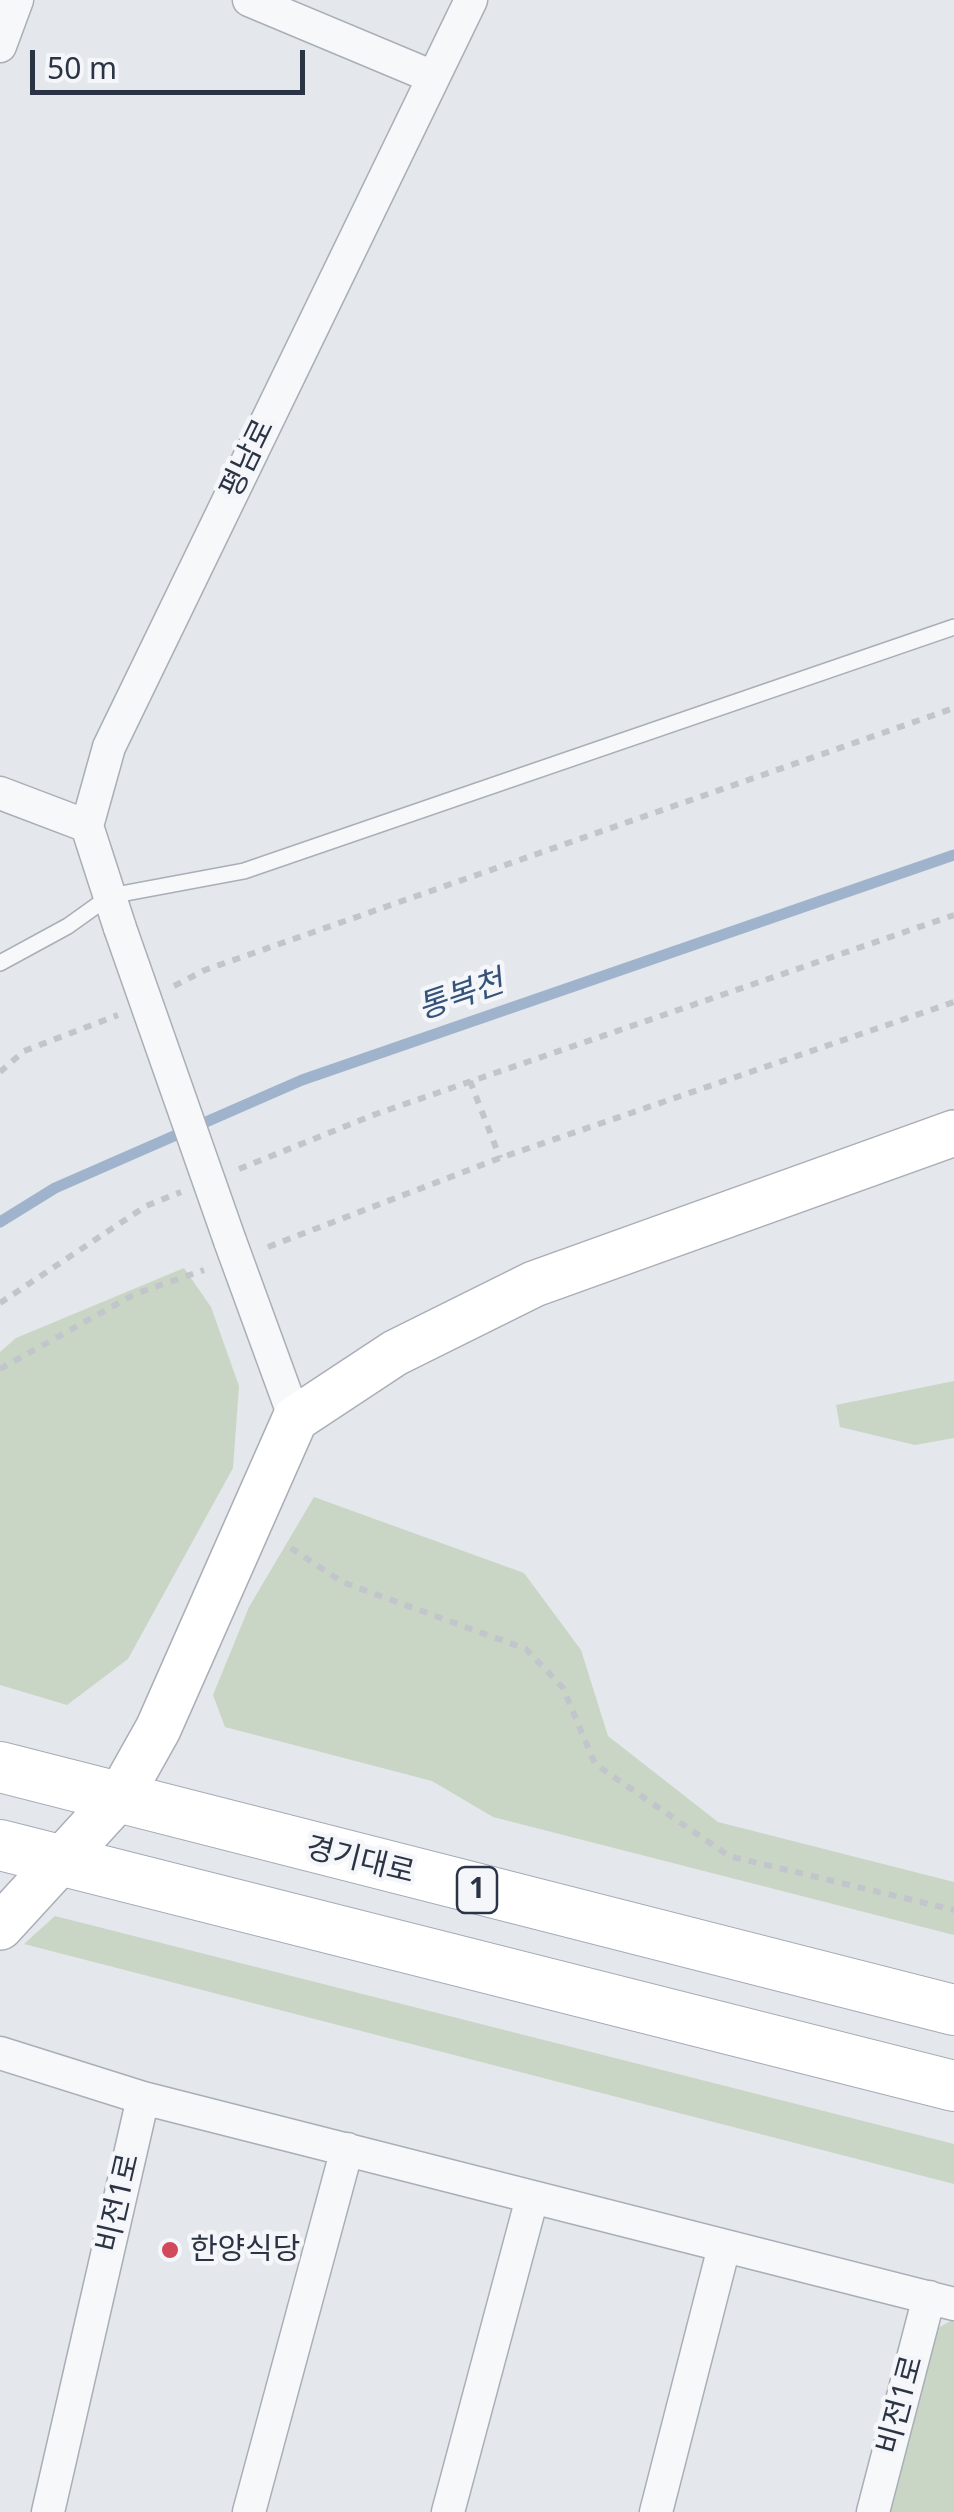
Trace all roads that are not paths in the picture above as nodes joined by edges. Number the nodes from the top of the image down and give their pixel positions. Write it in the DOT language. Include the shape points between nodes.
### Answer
graph roads {
  1 [pos="18,0"];
  2 [pos="249,0"];
  3 [pos="470,0"];
  4 [pos="0,46"];
  5 [pos="433,76"];
  6 [pos="954,627"];
  7 [pos="0,793"];
  8 [pos="87,826"];
  9 [pos="110,896"];
  10 [pos="0,963"];
  11 [pos="954,1133"];
  12 [pos="295,1418"];
  13 [pos="0,1767"];
  14 [pos="121,1795"];
  15 [pos="0,1844"];
  16 [pos="60,1862"];
  17 [pos="0,1927"];
  18 [pos="954,2010"];
  19 [pos="0,2053"];
  20 [pos="954,2086"];
  21 [pos="143,2098"];
  22 [pos="347,2150"];
  23 [pos="532,2198"];
  24 [pos="724,2248"];
  25 [pos="942,2300"];
  26 [pos="48,2512"];
  27 [pos="248,2512"];
  28 [pos="448,2512"];
  29 [pos="656,2512"];
  30 [pos="874,2512"];
  1 -- 4 [label="street"];
  2 -- 5 [label="street"];
  3 -- 5 [label="street, 평남로"];
  5 -- 8 [label="street, 평남로" via="109,747"];
  6 -- 9 [label="lane" via="244,871"];
  7 -- 8 [label="street"];
  8 -- 9 [label="street"];
  9 -- 10 [label="lane"];
  9 -- 12 [label="street, bridge"];
  11 -- 12 [label="street" via="534,1284 395,1353"];
  12 -- 14 [label="street" via="158,1729"];
  13 -- 14 [label="main road, 경기대로 / 1"];
  14 -- 16 [label="street"];
  14 -- 18 [label="main road, 경기대로 / 1"];
  15 -- 16 [label="main road"];
  16 -- 17 [label="street"];
  16 -- 20 [label="main road"];
  19 -- 21 [label="street"];
  21 -- 22 [label="street, 비전1로"];
  21 -- 26 [label="street, 비전1로"];
  22 -- 23 [label="street, 비전1로"];
  22 -- 27 [label="street"];
  23 -- 24 [label="street, 비전1로"];
  23 -- 28 [label="street"];
  24 -- 25 [label="street, 비전1로"];
  24 -- 29 [label="street"];
  25 -- 30 [label="street, 비전1로"];
}
